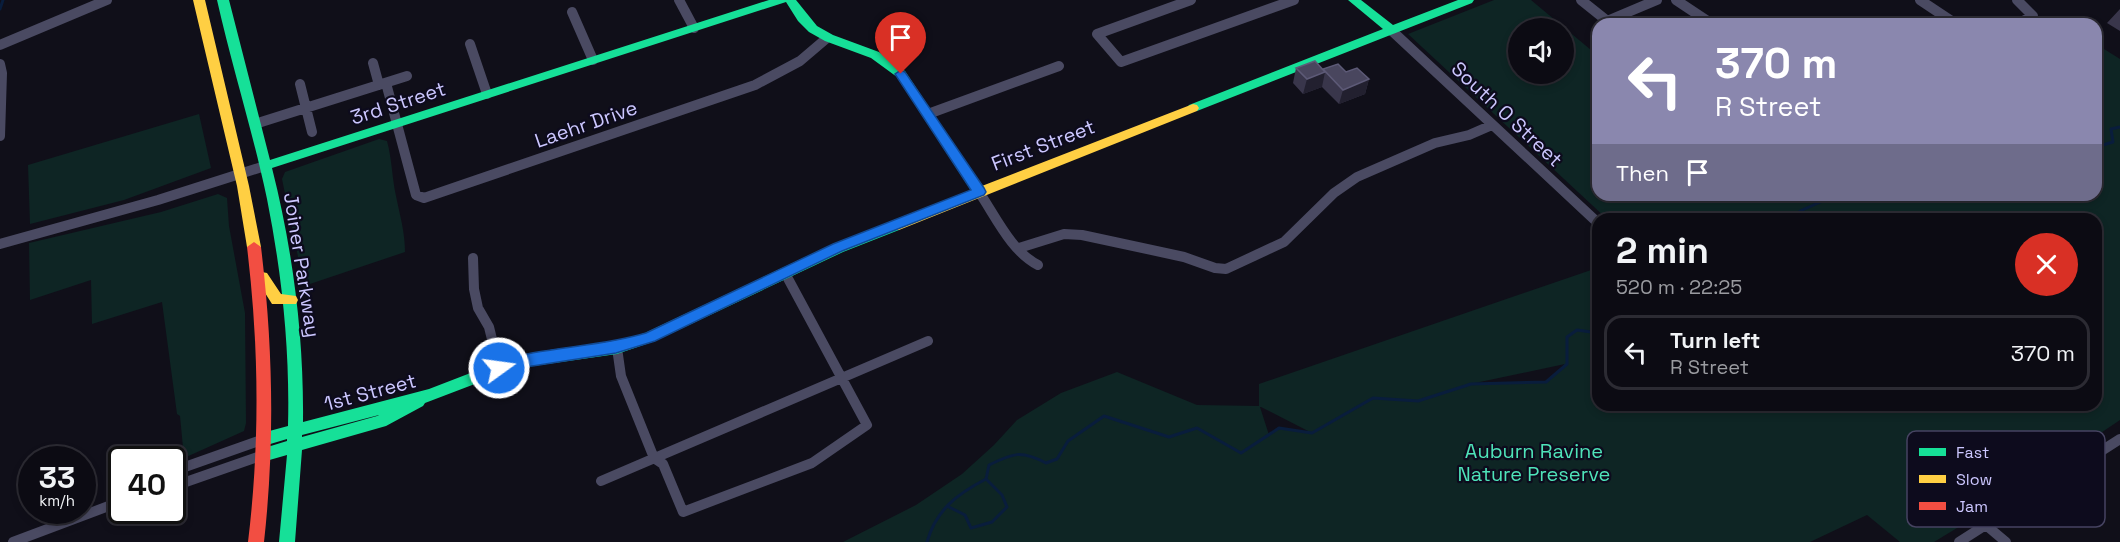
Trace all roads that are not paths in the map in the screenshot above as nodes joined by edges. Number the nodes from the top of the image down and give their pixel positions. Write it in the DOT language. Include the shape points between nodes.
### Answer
graph roads {
  1 [pos="107,0"];
  2 [pos="199,0"];
  3 [pos="223,0"];
  4 [pos="679,0"];
  5 [pos="781,0"];
  6 [pos="790,0"];
  7 [pos="1191,0"];
  8 [pos="1294,0"];
  9 [pos="1354,0"];
  10 [pos="1468,0"];
  11 [pos="1581,0"];
  12 [pos="1657,0"];
  13 [pos="1676,0"];
  14 [pos="1920,0"];
  15 [pos="2017,0"];
  16 [pos="573,12"];
  17 [pos="1604,18"];
  18 [pos="1618,18"];
  19 [pos="1703,18"];
  20 [pos="1947,18"];
  21 [pos="2029,18"];
  22 [pos="694,28"];
  23 [pos="1391,30"];
  24 [pos="827,38"];
  25 [pos="470,44"];
  26 [pos="0,45"];
  27 [pos="593,60"];
  28 [pos="373,63"];
  29 [pos="0,64"];
  30 [pos="1059,66"];
  31 [pos="241,70"];
  32 [pos="217,76"];
  33 [pos="407,76"];
  34 [pos="300,84"];
  35 [pos="383,84"];
  36 [pos="487,94"];
  37 [pos="305,108"];
  38 [pos="928,114"];
  39 [pos="398,123"];
  40 [pos="255,124"];
  41 [pos="1492,125"];
  42 [pos="312,132"];
  43 [pos="0,136"];
  44 [pos="266,166"];
  45 [pos="240,174"];
  46 [pos="979,192"];
  47 [pos="1592,217"];
  48 [pos="0,244"];
  49 [pos="1019,248"];
  50 [pos="473,258"];
  51 [pos="256,265"];
  52 [pos="1038,265"];
  53 [pos="785,273"];
  54 [pos="291,300"];
  55 [pos="928,341"];
  56 [pos="616,348"];
  57 [pos="499,368"];
  58 [pos="840,379"];
  59 [pos="430,395"];
  60 [pos="298,431"];
  61 [pos="267,438"];
  62 [pos="2119,441"];
  63 [pos="297,446"];
  64 [pos="2105,450"];
  65 [pos="266,454"];
  66 [pos="654,458"];
  67 [pos="186,467"];
  68 [pos="601,481"];
  69 [pos="186,482"];
  70 [pos="108,506"];
  71 [pos="1985,527"];
  72 [pos="1988,527"];
  73 [pos="14,542"];
  74 [pos="256,542"];
  75 [pos="287,542"];
  76 [pos="1959,542"];
  77 [pos="2006,542"];
  1 -- 26 [label="street"];
  2 -- 32 [label="street"];
  3 -- 31 [label="street, Joiner Parkway"];
  4 -- 22 [label="street"];
  5 -- 22 [label="street, 3rd Street"];
  6 -- 24 [label="street" via="805,22"];
  7 -- 8 [label="street" via="1097,34 1121,62"];
  9 -- 23 [label="street"];
  10 -- 23 [label="street, First Street"];
  11 -- 17 [label="street"];
  12 -- 18 [label="street"];
  13 -- 19 [label="street"];
  14 -- 20 [label="street"];
  15 -- 21 [label="street" via="2033,16"];
  16 -- 27 [label="street"];
  22 -- 27 [label="street, 3rd Street"];
  23 -- 41 [label="street, South O Street"];
  23 -- 46 [label="street, First Street"];
  24 -- 38 [label="street" via="873,53 889,63 912,88"];
  24 -- 39 [label="street, Laehr Drive" via="800,61 754,85 424,198 417,195"];
  25 -- 36 [label="street"];
  27 -- 36 [label="street, 3rd Street"];
  28 -- 35 [label="street"];
  29 -- 43 [label="street"];
  30 -- 38 [label="street"];
  31 -- 32 [label="street"];
  31 -- 40 [label="street, Joiner Parkway"];
  32 -- 45 [label="street"];
  33 -- 35 [label="street"];
  34 -- 37 [label="street"];
  35 -- 37 [label="street"];
  35 -- 39 [label="street"];
  36 -- 39 [label="street, 3rd Street"];
  37 -- 40 [label="street"];
  37 -- 42 [label="street"];
  38 -- 46 [label="street"];
  39 -- 44 [label="street, 3rd Street"];
  40 -- 44 [label="street, Joiner Parkway"];
  41 -- 47 [label="street, South O Street"];
  41 -- 49 [label="street" via="1435,143 1357,177 1334,193 1284,242 1226,269 1082,235 1064,234"];
  44 -- 45 [label="street, 3rd Street"];
  44 -- 54 [label="street, Joiner Parkway"];
  45 -- 48 [label="street, 3rd Street"];
  45 -- 51 [label="street"];
  46 -- 49 [label="street"];
  46 -- 53 [label="street, First Street" via="837,248"];
  49 -- 52 [label="street"];
  50 -- 57 [label="street" via="478,308 489,327"];
  51 -- 54 [label="street" via="271,294 277,300"];
  51 -- 61 [label="street" via="267,349"];
  53 -- 56 [label="street, First Street" via="673,327"];
  53 -- 58 [label="street"];
  54 -- 60 [label="street, Joiner Parkway"];
  55 -- 58 [label="street"];
  56 -- 57 [label="street, First Street"];
  56 -- 66 [label="street" via="621,376"];
  57 -- 59 [label="street, First Street"];
  58 -- 66 [label="street"];
  58 -- 66 [label="street" via="867,425 813,463 683,512 663,464"];
  59 -- 60 [label="street, 1st Street"];
  59 -- 63 [label="street, 1st Street" via="381,421"];
  60 -- 61 [label="street, 1st Street"];
  60 -- 63 [label="street, Joiner Parkway"];
  61 -- 65 [label="street"];
  61 -- 67 [label="street, 1st Street"];
  62 -- 64 [label="street"];
  63 -- 65 [label="street, 1st Street"];
  63 -- 75 [label="street, Joiner Parkway"];
  65 -- 69 [label="street, 1st Street"];
  65 -- 74 [label="street"];
  66 -- 68 [label="street"];
  70 -- 73 [label="street"];
  71 -- 76 [label="street"];
  72 -- 77 [label="street"];
}
